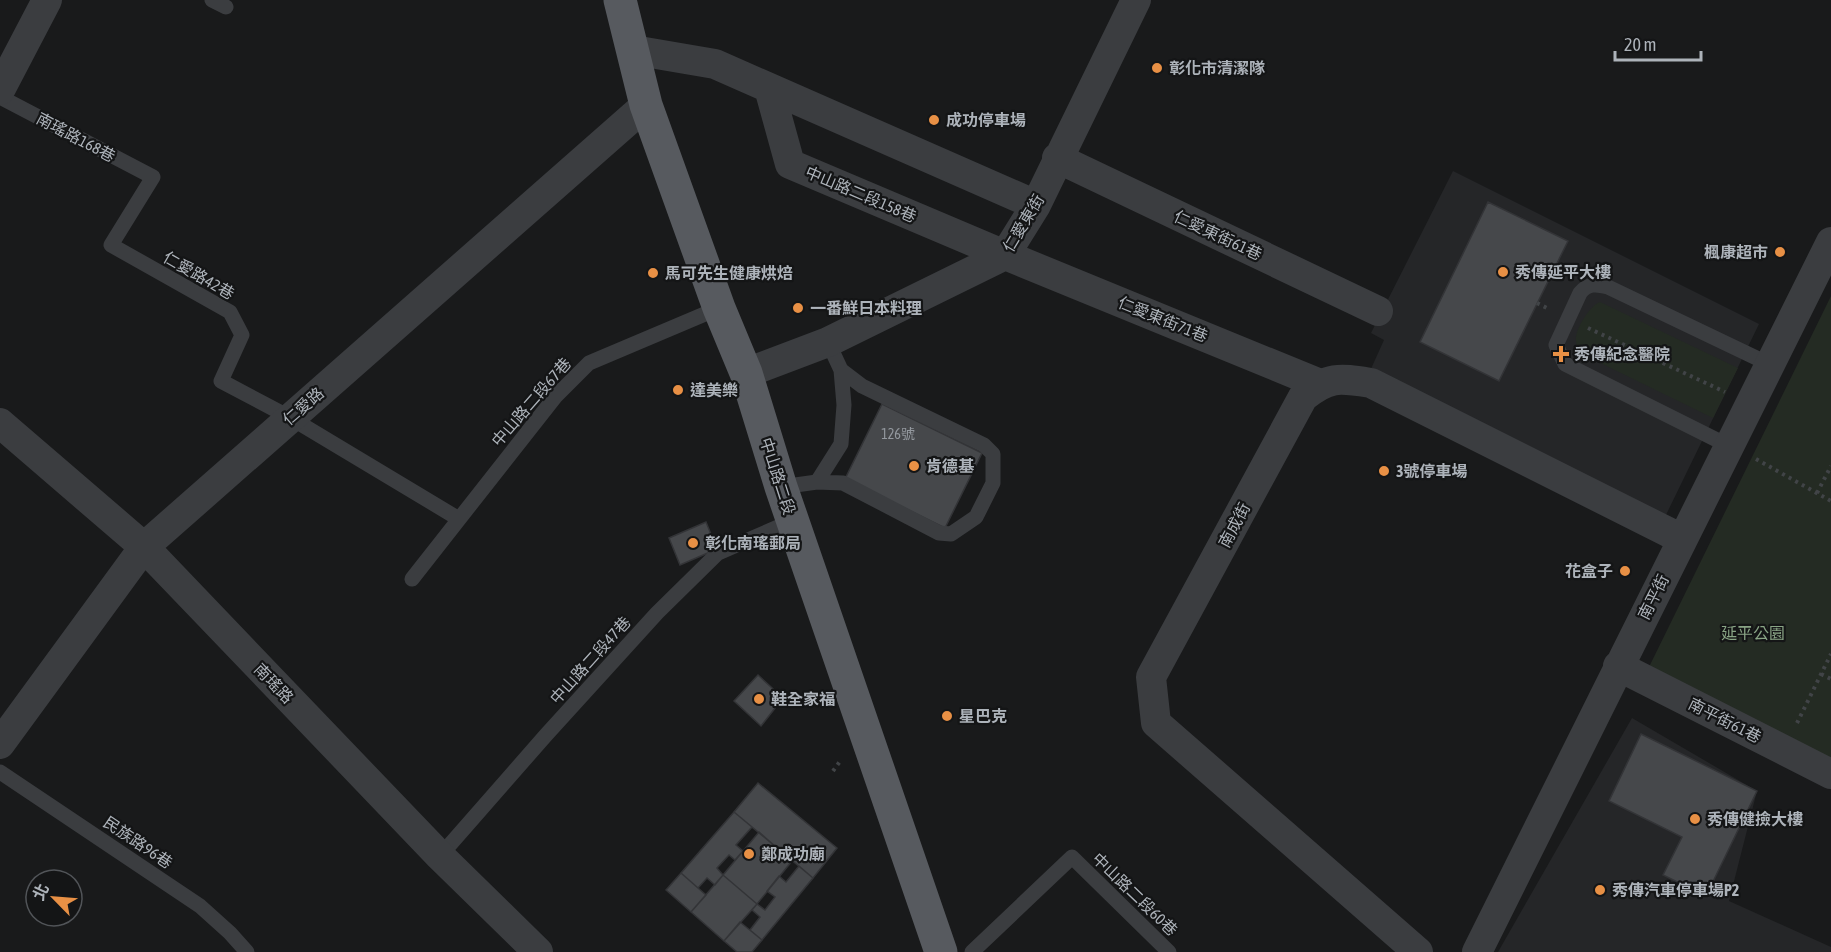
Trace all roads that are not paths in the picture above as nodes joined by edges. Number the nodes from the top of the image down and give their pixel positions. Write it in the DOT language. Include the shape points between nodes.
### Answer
graph roads {
  1 [pos="46,0"];
  2 [pos="620,0"];
  3 [pos="1136,0"];
  4 [pos="633,50"];
  5 [pos="769,88"];
  6 [pos="0,90"];
  7 [pos="0,97"];
  8 [pos="646,105"];
  9 [pos="1057,158"];
  10 [pos="1036,205"];
  11 [pos="1831,242"];
  12 [pos="111,245"];
  13 [pos="1005,255"];
  14 [pos="719,308"];
  15 [pos="1378,311"];
  16 [pos="828,342"];
  17 [pos="1769,364"];
  18 [pos="841,370"];
  19 [pos="746,373"];
  20 [pos="1320,384"];
  21 [pos="290,417"];
  22 [pos="0,423"];
  23 [pos="1741,451"];
  24 [pos="817,482"];
  25 [pos="780,487"];
  26 [pos="459,519"];
  27 [pos="792,521"];
  28 [pos="1683,539"];
  29 [pos="144,547"];
  30 [pos="412,579"];
  31 [pos="1618,666"];
  32 [pos="0,744"];
  33 [pos="0,772"];
  34 [pos="1831,774"];
  35 [pos="440,856"];
  36 [pos="247,952"];
  37 [pos="538,952"];
  38 [pos="940,952"];
  39 [pos="972,952"];
  40 [pos="1169,952"];
  41 [pos="1418,952"];
  42 [pos="1477,952"];
  1 -- 6 [label="street"];
  2 -- 4 [label="main road, 中山路二段"];
  3 -- 9 [label="street, 仁愛東街"];
  4 -- 5 [label="street" via="715,64"];
  4 -- 8 [label="main road, 中山路二段"];
  5 -- 10 [label="street"];
  5 -- 13 [label="street, 中山路二段158巷" via="790,164"];
  7 -- 12 [label="lane, 南瑤路168巷" via="153,177"];
  8 -- 14 [label="main road, 中山路二段"];
  8 -- 21 [label="street, 仁愛路"];
  9 -- 10 [label="street, 仁愛東街"];
  9 -- 15 [label="street, 仁愛東街61巷"];
  10 -- 13 [label="street, 仁愛東街"];
  11 -- 17 [label="street, 南平街"];
  12 -- 21 [label="lane, 仁愛路42巷" via="230,312 242,334 221,381"];
  13 -- 16 [label="street, 仁愛東街"];
  13 -- 20 [label="street, 仁愛東街71巷"];
  14 -- 19 [label="main road, 中山路二段"];
  14 -- 26 [label="lane, 中山路二段67巷" via="589,363 555,397"];
  16 -- 18 [label="lane"];
  16 -- 19 [label="street, 仁愛東街"];
  17 -- 23 [label="street, 南平街" via="1750,404"];
  17 -- 23 [label="lane" via="1596,284 1585,286 1556,345 1564,364"];
  18 -- 24 [label="lane" via="841,444"];
  18 -- 24 [label="lane" via="862,386 984,445 993,454 993,483 976,517 951,534 939,533 843,483"];
  19 -- 25 [label="main road, 中山路二段"];
  20 -- 28 [label="street" via="1342,379 1371,383"];
  20 -- 41 [label="street, 南成街" via="1303,397 1151,677 1156,723"];
  21 -- 26 [label="lane"];
  21 -- 29 [label="street, 仁愛路"];
  22 -- 29 [label="street, 南瑤路"];
  23 -- 28 [label="street, 南平街"];
  24 -- 25 [label="lane"];
  25 -- 27 [label="main road, 中山路二段"];
  26 -- 30 [label="lane, 中山路二段67巷"];
  27 -- 35 [label="lane, 中山路二段47巷" via="717,553 641,630"];
  27 -- 38 [label="main road, 中山路二段"];
  28 -- 31 [label="street, 南平街"];
  29 -- 32 [label="street, 仁愛路"];
  29 -- 35 [label="street, 南瑤路"];
  31 -- 34 [label="street, 南平街61巷"];
  31 -- 42 [label="street, 南平街"];
  33 -- 36 [label="lane, 民族路96巷" via="200,906"];
  35 -- 37 [label="street, 南瑤路"];
  39 -- 40 [label="lane, 中山路二段60巷" via="1072,857"];
}
